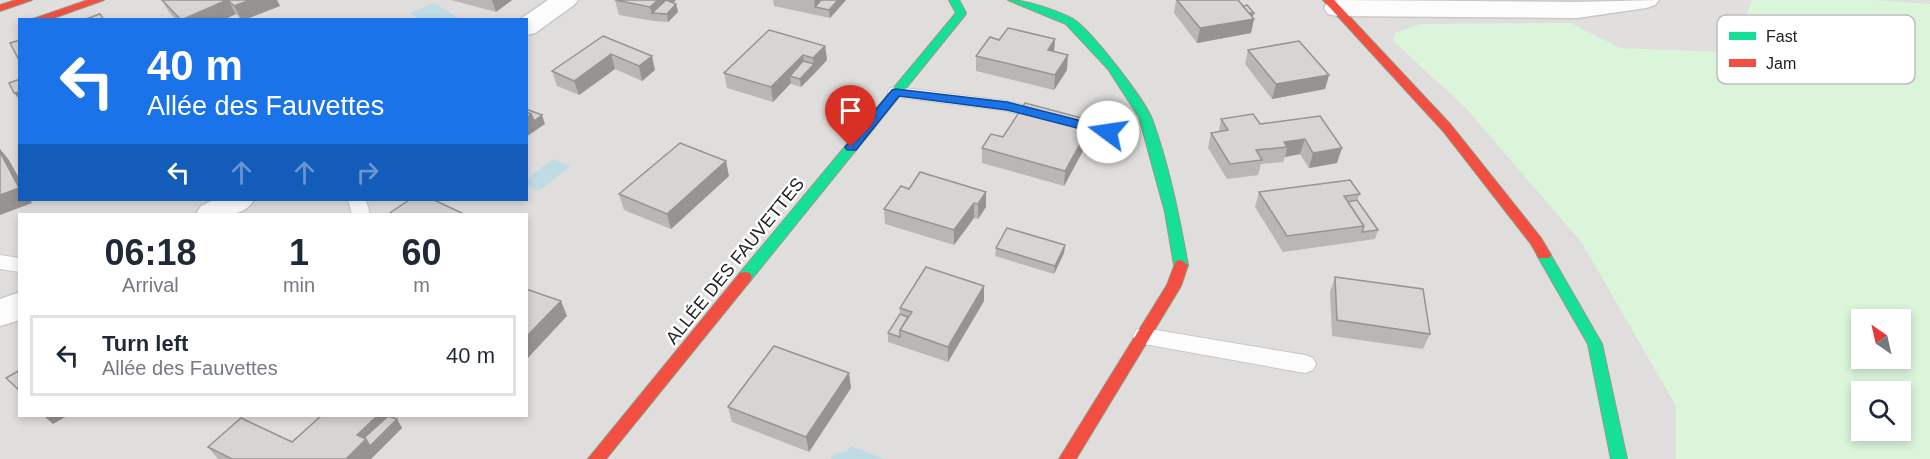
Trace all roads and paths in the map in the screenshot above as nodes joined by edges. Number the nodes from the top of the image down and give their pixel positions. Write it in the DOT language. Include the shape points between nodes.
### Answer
graph roads {
  1 [pos="27,0"];
  2 [pos="99,0"];
  3 [pos="565,0"];
  4 [pos="954,0"];
  5 [pos="1013,0"];
  6 [pos="1646,0"];
  7 [pos="1333,4"];
  8 [pos="0,8"];
  9 [pos="41,18"];
  10 [pos="528,26"];
  11 [pos="896,93"];
  12 [pos="1108,132"];
  13 [pos="0,262"];
  14 [pos="18,265"];
  15 [pos="18,305"];
  16 [pos="0,314"];
  17 [pos="1144,336"];
  18 [pos="1305,364"];
  19 [pos="1076,457"];
  20 [pos="596,459"];
  21 [pos="1619,459"];
  1 -- 8 [label="street"];
  2 -- 9 [label="street"];
  3 -- 10 [label="street"];
  4 -- 11 [label="street, ALLÉE DES FAUVETTES" via="961,14"];
  5 -- 17 [label="street" via="1070,22 1112,67 1145,117 1173,212 1182,263 1174,286"];
  6 -- 7 [label="street" via="1577,10"];
  7 -- 21 [label="street" via="1447,128 1536,241 1595,344"];
  11 -- 12 [label="lane" via="1007,106"];
  11 -- 20 [label="street, ALLÉE DES FAUVETTES"];
  13 -- 14 [label="lane"];
  15 -- 16 [label="street"];
  17 -- 18 [label="lane"];
  17 -- 19 [label="street"];
}
